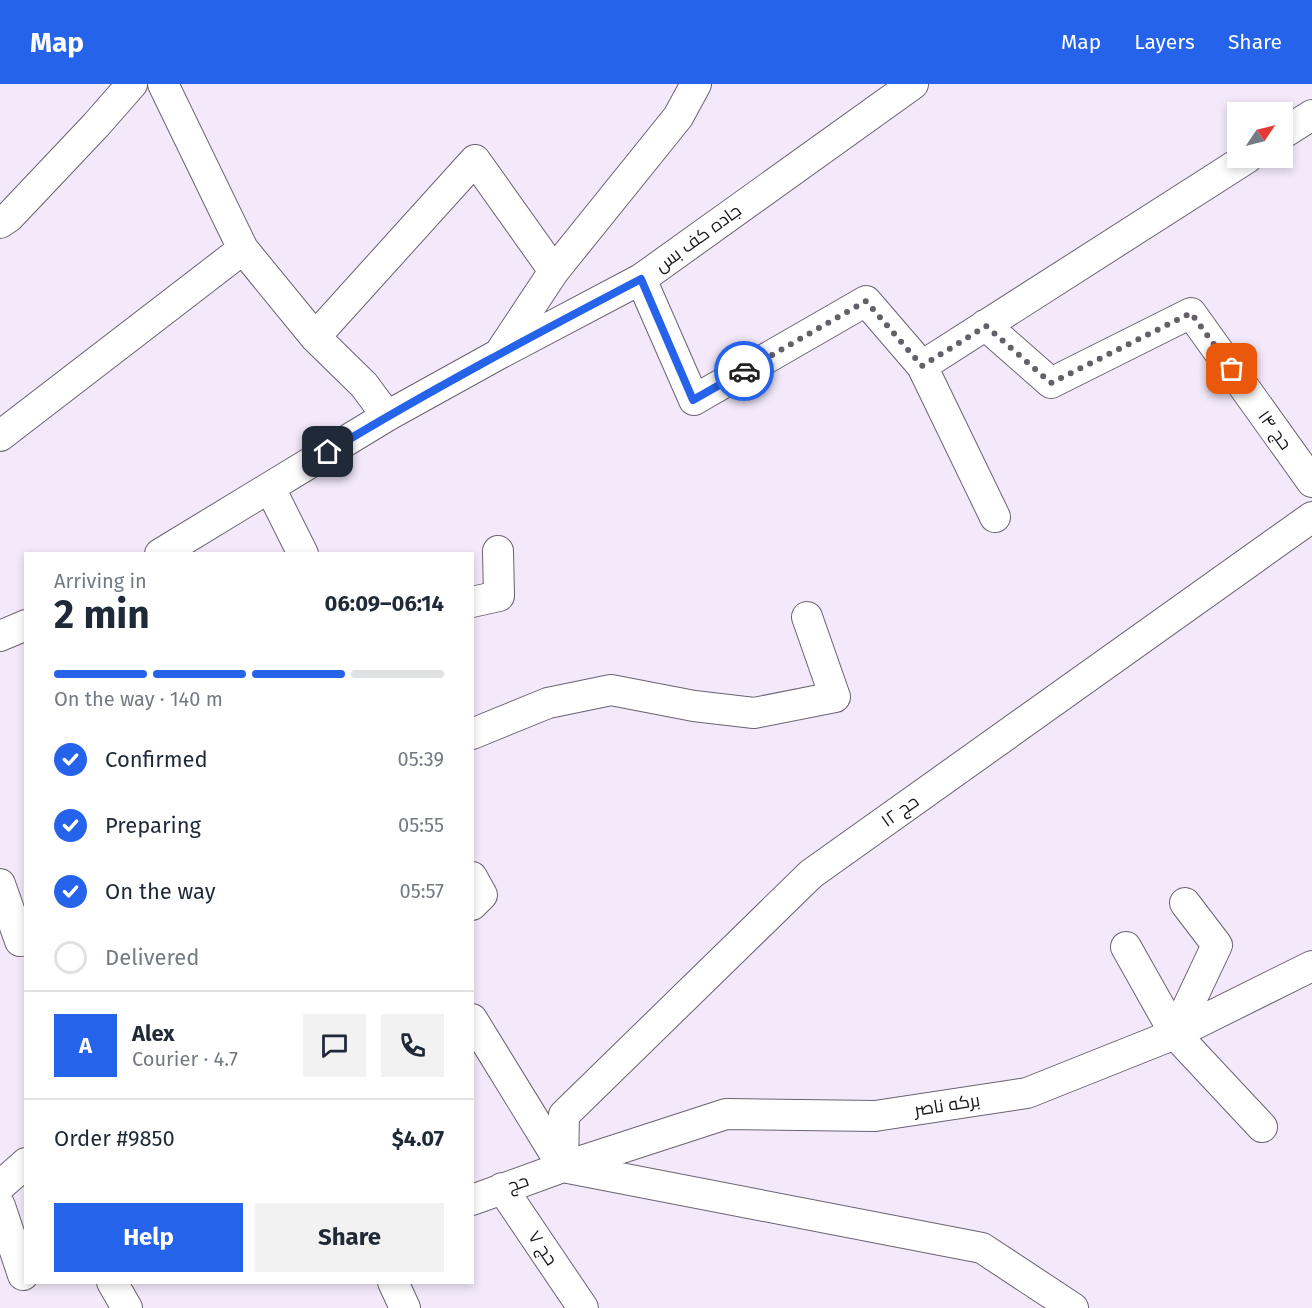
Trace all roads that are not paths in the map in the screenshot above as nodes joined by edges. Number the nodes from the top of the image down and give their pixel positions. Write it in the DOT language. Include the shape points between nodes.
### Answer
graph roads {
  1 [pos="132,84"];
  2 [pos="163,84"];
  3 [pos="696,84"];
  4 [pos="913,84"];
  5 [pos="1312,116"];
  6 [pos="1293,127"];
  7 [pos="1231,168"];
  8 [pos="0,223"];
  9 [pos="243,249"];
  10 [pos="554,271"];
  11 [pos="641,279"];
  12 [pos="986,326"];
  13 [pos="315,337"];
  14 [pos="500,354"];
  15 [pos="922,366"];
  16 [pos="387,416"];
  17 [pos="0,436"];
  18 [pos="1312,482"];
  19 [pos="270,488"];
  20 [pos="994,517"];
  21 [pos="1312,517"];
  22 [pos="498,551"];
  23 [pos="163,552"];
  24 [pos="302,552"];
  25 [pos="474,602"];
  26 [pos="807,617"];
  27 [pos="24,626"];
  28 [pos="0,636"];
  29 [pos="474,733"];
  30 [pos="474,881"];
  31 [pos="0,884"];
  32 [pos="474,903"];
  33 [pos="1185,903"];
  34 [pos="15,946"];
  35 [pos="1126,947"];
  36 [pos="1312,966"];
  37 [pos="474,1022"];
  38 [pos="1175,1034"];
  39 [pos="1262,1127"];
  40 [pos="24,1165"];
  41 [pos="563,1167"];
  42 [pos="0,1186"];
  43 [pos="502,1188"];
  44 [pos="474,1199"];
  45 [pos="0,1206"];
  46 [pos="16,1276"];
  47 [pos="113,1284"];
  48 [pos="394,1284"];
  49 [pos="127,1308"];
  50 [pos="405,1308"];
  51 [pos="583,1308"];
  52 [pos="1073,1308"];
  1 -- 8 [label="street"];
  2 -- 9 [label="street"];
  3 -- 10 [label="street" via="678,117"];
  4 -- 11 [label="street, جاده کف بس"];
  5 -- 6 [label="street"];
  7 -- 12 [label="street"];
  9 -- 13 [label="street"];
  9 -- 17 [label="street"];
  10 -- 13 [label="street" via="475,160"];
  10 -- 14 [label="street"];
  11 -- 14 [label="street, جاده کف بس"];
  11 -- 15 [label="street" via="693,400 866,301"];
  12 -- 15 [label="street"];
  12 -- 18 [label="street, حج ۱۴" via="1051,383 1191,313"];
  13 -- 16 [label="street" via="364,385"];
  14 -- 16 [label="street, جاده کف بس"];
  15 -- 20 [label="street"];
  16 -- 19 [label="street, جاده کف بس"];
  19 -- 23 [label="street, جاده کف بس"];
  19 -- 24 [label="street"];
  21 -- 41 [label="street, حج ۱۲" via="811,874 564,1115"];
  22 -- 25 [label="street" via="499,596"];
  26 -- 29 [label="street" via="835,697 754,713 610,690 548,703"];
  27 -- 28 [label="street"];
  30 -- 32 [label="street" via="482,895"];
  31 -- 34 [label="street"];
  33 -- 38 [label="street" via="1217,945"];
  35 -- 38 [label="street"];
  36 -- 38 [label="street, برکه ناصر"];
  37 -- 41 [label="street"];
  38 -- 39 [label="street"];
  38 -- 41 [label="street, برکه ناصر" via="1027,1093 875,1116 726,1114"];
  40 -- 42 [label="street"];
  41 -- 43 [label="street, حج"];
  41 -- 52 [label="street" via="982,1248"];
  43 -- 44 [label="street, حج"];
  43 -- 51 [label="street, حج ۷"];
  45 -- 46 [label="street"];
  47 -- 49 [label="street"];
  48 -- 50 [label="street"];
}
